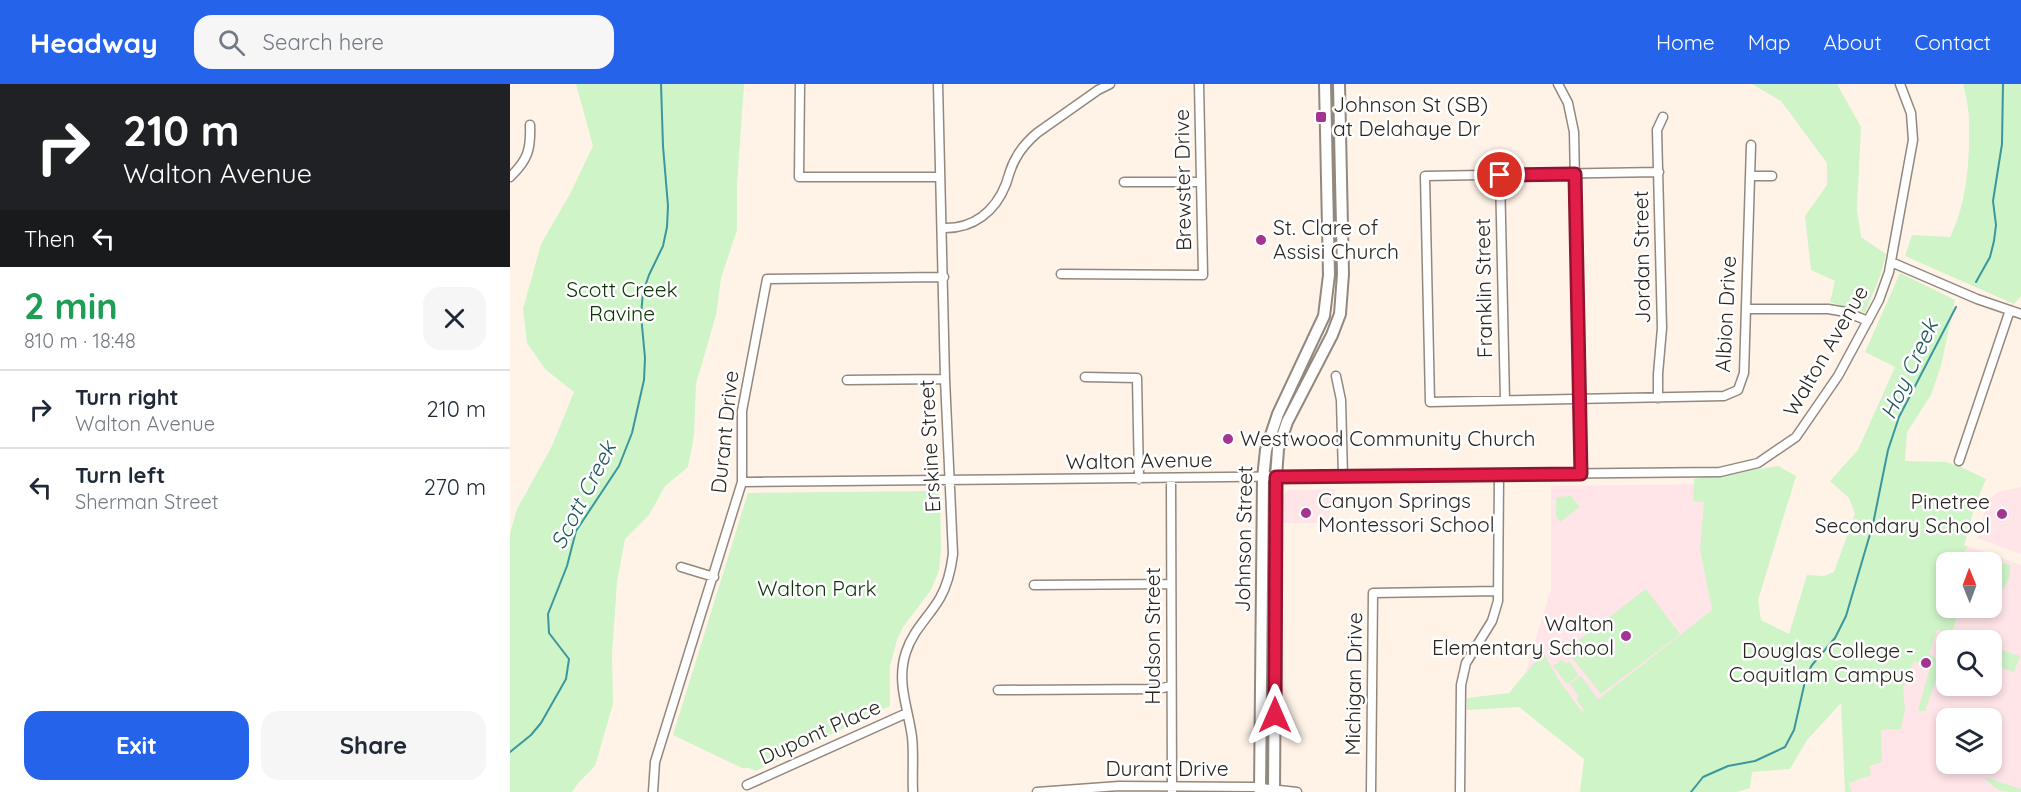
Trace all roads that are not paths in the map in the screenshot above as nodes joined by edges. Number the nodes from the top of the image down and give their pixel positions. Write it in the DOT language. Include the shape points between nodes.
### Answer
graph roads {
  1 [pos="800,84"];
  2 [pos="938,84"];
  3 [pos="1110,84"];
  4 [pos="1199,84"];
  5 [pos="1325,84"];
  6 [pos="1339,84"];
  7 [pos="1558,84"];
  8 [pos="1900,84"];
  9 [pos="1663,117"];
  10 [pos="530,125"];
  11 [pos="1750,145"];
  12 [pos="1659,172"];
  13 [pos="1575,174"];
  14 [pos="1500,175"];
  15 [pos="1750,176"];
  16 [pos="1772,176"];
  17 [pos="510,177"];
  18 [pos="940,177"];
  19 [pos="1124,182"];
  20 [pos="1200,182"];
  21 [pos="942,228"];
  22 [pos="1891,262"];
  23 [pos="1061,274"];
  24 [pos="944,277"];
  25 [pos="1746,309"];
  26 [pos="2010,310"];
  27 [pos="2021,314"];
  28 [pos="1868,321"];
  29 [pos="1336,376"];
  30 [pos="1085,377"];
  31 [pos="945,379"];
  32 [pos="847,380"];
  33 [pos="1659,398"];
  34 [pos="1580,399"];
  35 [pos="1505,400"];
  36 [pos="1959,461"];
  37 [pos="1581,474"];
  38 [pos="1499,475"];
  39 [pos="1276,477"];
  40 [pos="1343,477"];
  41 [pos="1263,478"];
  42 [pos="1139,479"];
  43 [pos="1171,479"];
  44 [pos="949,481"];
  45 [pos="742,482"];
  46 [pos="681,567"];
  47 [pos="714,577"];
  48 [pos="1171,584"];
  49 [pos="1034,585"];
  50 [pos="1498,591"];
  51 [pos="1172,686"];
  52 [pos="998,690"];
  53 [pos="907,712"];
  54 [pos="747,785"];
  55 [pos="1172,789"];
  56 [pos="1260,790"];
  57 [pos="1274,790"];
  58 [pos="653,792"];
  59 [pos="913,792"];
  60 [pos="1037,792"];
  61 [pos="1297,792"];
  62 [pos="1371,792"];
  63 [pos="1460,792"];
  1 -- 18 [label="street" via="799,177"];
  2 -- 18 [label="street, Erskine Street"];
  3 -- 21 [label="street" via="1028,141 1016,157 1000,197 984,216 969,225"];
  4 -- 20 [label="street, Brewster Drive"];
  5 -- 41 [label="main road, Johnson Street" via="1328,299 1322,324 1278,414 1266,450"];
  6 -- 39 [label="main road, Johnson Street" via="1343,274 1340,314 1287,422 1278,449"];
  7 -- 13 [label="street" via="1571,112"];
  8 -- 22 [label="street, Walton Avenue" via="1911,113 1913,140"];
  9 -- 12 [label="street, Jordan Street" via="1657,130"];
  10 -- 17 [label="street" via="528,153"];
  11 -- 15 [label="street, Albion Drive"];
  12 -- 13 [label="street"];
  12 -- 33 [label="street, Jordan Street"];
  13 -- 14 [label="street"];
  13 -- 34 [label="street"];
  14 -- 35 [label="street, Franklin Street"];
  14 -- 35 [label="street, Albion Drive" via="1425,176 1430,402"];
  15 -- 16 [label="street"];
  15 -- 25 [label="street, Albion Drive"];
  18 -- 21 [label="street, Erskine Street"];
  19 -- 20 [label="street"];
  20 -- 23 [label="street, Brewster Drive" via="1203,275"];
  21 -- 24 [label="street, Erskine Street"];
  22 -- 26 [label="street"];
  22 -- 28 [label="street, Walton Avenue"];
  24 -- 31 [label="street, Erskine Street"];
  24 -- 45 [label="street, Durant Drive" via="767,279 742,411"];
  25 -- 28 [label="street" via="1828,309"];
  25 -- 33 [label="street, Albion Drive" via="1744,373 1738,390 1724,396"];
  26 -- 27 [label="street"];
  26 -- 36 [label="street"];
  28 -- 37 [label="street, Walton Avenue" via="1838,376 1796,437 1758,463 1720,472"];
  29 -- 40 [label="street" via="1341,400"];
  30 -- 42 [label="street" via="1137,378"];
  31 -- 32 [label="street"];
  31 -- 44 [label="street, Erskine Street"];
  33 -- 34 [label="street, Albion Drive"];
  34 -- 35 [label="street, Albion Drive"];
  34 -- 37 [label="street"];
  37 -- 38 [label="street, Walton Avenue"];
  38 -- 40 [label="street, Walton Avenue"];
  38 -- 50 [label="street"];
  39 -- 40 [label="street, Walton Avenue"];
  39 -- 41 [label="street, Walton Avenue"];
  39 -- 57 [label="main road, Johnson Street"];
  41 -- 43 [label="street, Walton Avenue"];
  41 -- 56 [label="main road, Johnson Street"];
  42 -- 43 [label="street, Walton Avenue"];
  42 -- 44 [label="street, Walton Avenue"];
  43 -- 48 [label="street, Hudson Street"];
  44 -- 45 [label="street, Walton Avenue"];
  44 -- 53 [label="street, Erskine Street" via="952,568 939,599 920,623 905,653 901,689"];
  45 -- 47 [label="street, Durant Drive"];
  46 -- 47 [label="street"];
  47 -- 58 [label="street, Durant Drive" via="656,762"];
  48 -- 49 [label="street"];
  48 -- 51 [label="street, Hudson Street"];
  50 -- 62 [label="street, Michigan Drive" via="1373,593"];
  50 -- 63 [label="street" via="1491,621 1471,653 1461,685"];
  51 -- 52 [label="street"];
  51 -- 55 [label="street, Hudson Street"];
  53 -- 54 [label="street, Dupont Place"];
  53 -- 59 [label="street, Erskine Street" via="912,738"];
  55 -- 56 [label="street, Durant Drive"];
  55 -- 60 [label="street, Durant Drive" via="1075,788"];
  56 -- 57 [label="street, Durant Drive"];
  57 -- 61 [label="street, Durant Drive"];
}
